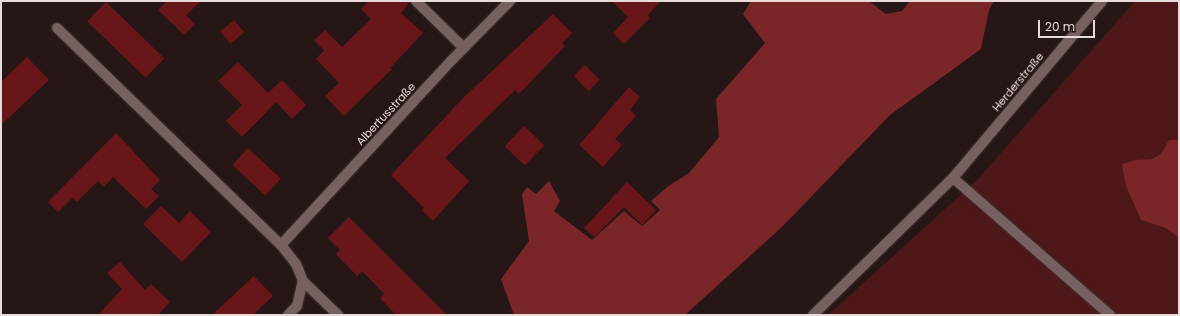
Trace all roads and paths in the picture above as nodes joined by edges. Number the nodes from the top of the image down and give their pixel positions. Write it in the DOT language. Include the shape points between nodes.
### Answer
graph roads {
  1 [pos="416,1"];
  2 [pos="510,1"];
  3 [pos="1102,1"];
  4 [pos="57,28"];
  5 [pos="464,48"];
  6 [pos="953,178"];
  7 [pos="281,245"];
  8 [pos="303,281"];
  9 [pos="288,315"];
  10 [pos="338,315"];
  11 [pos="813,315"];
  12 [pos="1110,315"];
  1 -- 5 [label="street"];
  2 -- 5 [label="street, Albertusstraße"];
  3 -- 6 [label="street, Herderstraße"];
  4 -- 7 [label="street"];
  5 -- 7 [label="street, Albertusstraße"];
  6 -- 11 [label="street, Herderstraße"];
  6 -- 12 [label="street"];
  7 -- 8 [label="street" via="296,264"];
  8 -- 9 [label="street" via="297,306"];
  8 -- 10 [label="street"];
}
